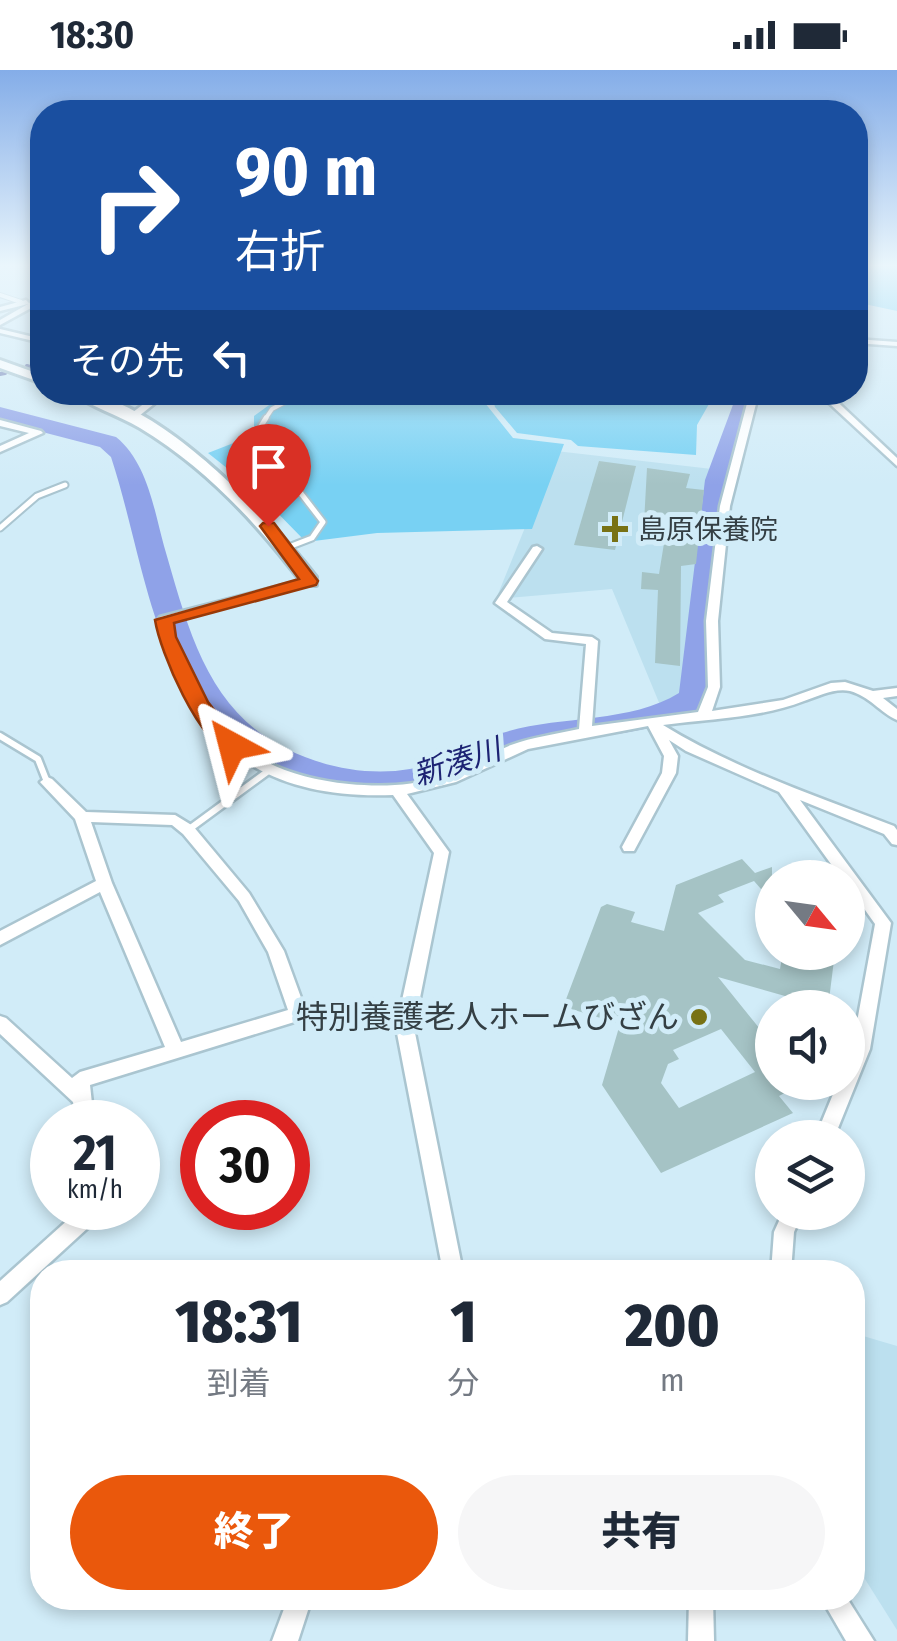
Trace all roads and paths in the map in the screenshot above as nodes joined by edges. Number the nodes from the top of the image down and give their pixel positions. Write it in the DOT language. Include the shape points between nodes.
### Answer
graph roads {
  1 [pos="868,342"];
  2 [pos="897,344"];
  3 [pos="0,364"];
  4 [pos="30,375"];
  5 [pos="104,405"];
  6 [pos="148,405"];
  7 [pos="280,405"];
  8 [pos="751,405"];
  9 [pos="836,405"];
  10 [pos="131,418"];
  11 [pos="0,423"];
  12 [pos="0,449"];
  13 [pos="897,463"];
  14 [pos="65,485"];
  15 [pos="0,528"];
  16 [pos="286,548"];
  17 [pos="538,550"];
  18 [pos="310,581"];
  19 [pos="897,692"];
  20 [pos="874,695"];
  21 [pos="704,714"];
  22 [pos="897,716"];
  23 [pos="653,724"];
  24 [pos="584,727"];
  25 [pos="0,736"];
  26 [pos="271,769"];
  27 [pos="47,782"];
  28 [pos="784,789"];
  29 [pos="397,790"];
  30 [pos="82,817"];
  31 [pos="188,830"];
  32 [pos="897,840"];
  33 [pos="628,846"];
  34 [pos="104,883"];
  35 [pos="0,939"];
  36 [pos="0,1023"];
  37 [pos="865,1026"];
  38 [pos="176,1051"];
  39 [pos="82,1099"];
  40 [pos="71,1230"];
  41 [pos="785,1230"];
  42 [pos="38,1260"];
  43 [pos="450,1260"];
  44 [pos="782,1260"];
  45 [pos="30,1268"];
  46 [pos="0,1295"];
  47 [pos="296,1610"];
  48 [pos="700,1610"];
  49 [pos="841,1610"];
  50 [pos="285,1641"];
  51 [pos="701,1641"];
  52 [pos="861,1641"];
  1 -- 2 [label="street"];
  3 -- 4 [label="street"];
  5 -- 10 [label="street"];
  6 -- 10 [label="street"];
  7 -- 16 [label="lane" via="262,426 266,448 322,522 312,538"];
  8 -- 21 [label="street" via="724,506 712,621 714,686"];
  9 -- 13 [label="street"];
  10 -- 16 [label="street" via="224,482"];
  11 -- 12 [label="street" via="38,433"];
  14 -- 15 [label="lane" via="22,504"];
  16 -- 18 [label="street"];
  17 -- 24 [label="street" via="501,603 550,636 592,641"];
  18 -- 26 [label="street" via="170,619 167,637 214,729"];
  19 -- 20 [label="street"];
  20 -- 21 [label="street" via="828,686 770,708"];
  20 -- 22 [label="street"];
  21 -- 23 [label="street"];
  23 -- 24 [label="street"];
  23 -- 28 [label="street"];
  23 -- 33 [label="street" via="671,756 669,772"];
  24 -- 29 [label="street" via="516,748 443,782"];
  25 -- 27 [label="lane" via="38,759"];
  26 -- 29 [label="street" via="336,786"];
  26 -- 31 [label="lane"];
  27 -- 30 [label="street"];
  28 -- 32 [label="street" via="888,830"];
  28 -- 37 [label="street" via="883,923"];
  29 -- 43 [label="street" via="442,852 405,1028"];
  30 -- 31 [label="street" via="176,820"];
  30 -- 34 [label="street"];
  31 -- 38 [label="street" via="244,897 276,952 298,1014"];
  34 -- 35 [label="street"];
  34 -- 38 [label="street"];
  36 -- 39 [label="street"];
  38 -- 39 [label="street" via="80,1080"];
  40 -- 42 [label="street"];
  41 -- 44 [label="street"];
  45 -- 46 [label="street"];
  47 -- 50 [label="street"];
  48 -- 51 [label="street"];
  49 -- 52 [label="street"];
}
